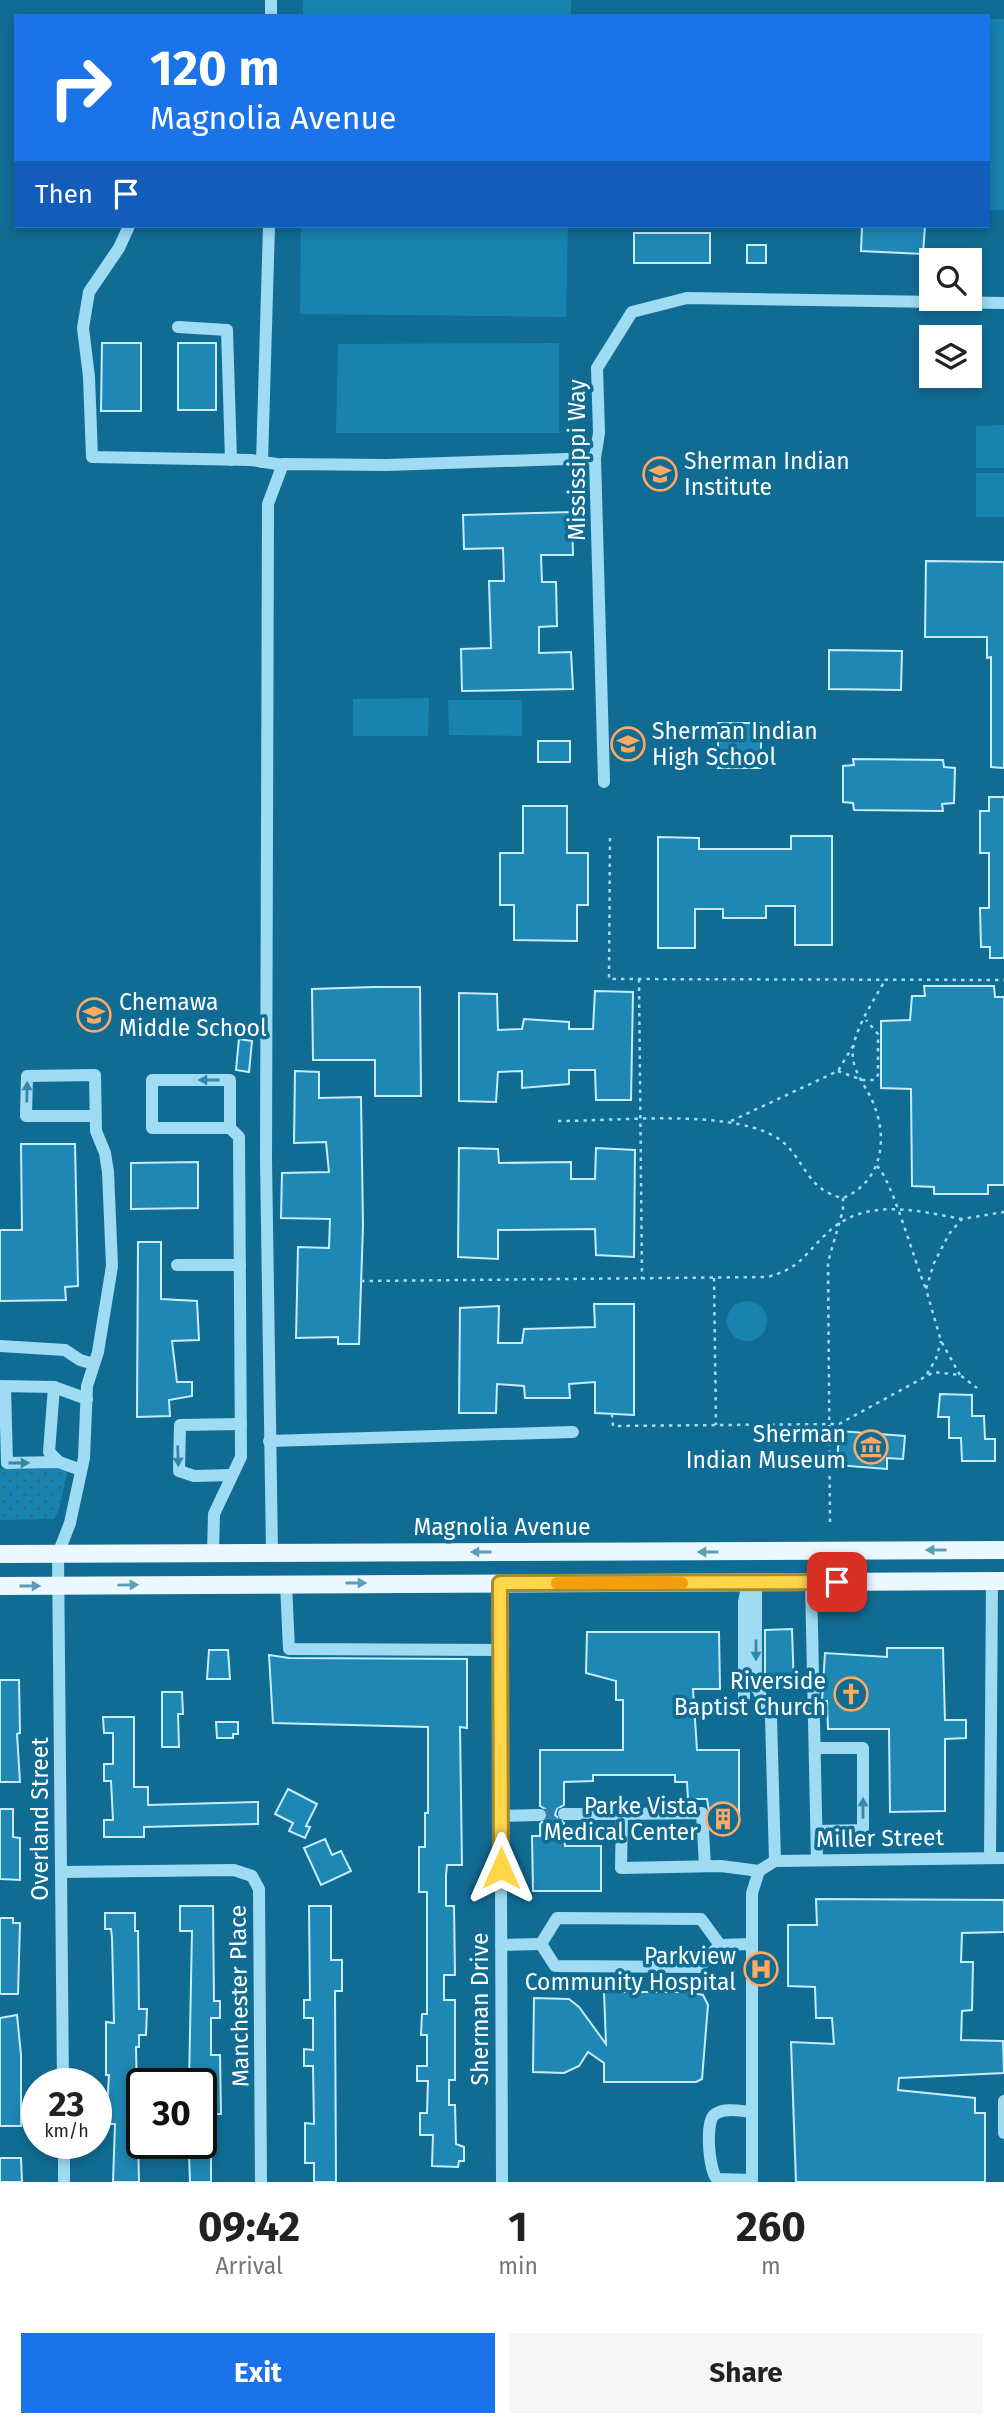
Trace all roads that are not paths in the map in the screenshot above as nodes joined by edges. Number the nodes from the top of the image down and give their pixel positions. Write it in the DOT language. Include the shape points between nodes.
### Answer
graph roads {
  1 [pos="128,228"];
  2 [pos="269,228"];
  3 [pos="1004,303"];
  4 [pos="178,327"];
  5 [pos="595,458"];
  6 [pos="231,460"];
  7 [pos="262,462"];
  8 [pos="283,465"];
  9 [pos="604,782"];
  10 [pos="95,1116"];
  11 [pos="230,1128"];
  12 [pos="177,1265"];
  13 [pos="240,1265"];
  14 [pos="0,1346"];
  15 [pos="94,1364"];
  16 [pos="3,1387"];
  17 [pos="54,1387"];
  18 [pos="87,1399"];
  19 [pos="241,1424"];
  20 [pos="573,1432"];
  21 [pos="270,1441"];
  22 [pos="59,1462"];
  23 [pos="81,1470"];
  24 [pos="232,1475"];
  25 [pos="1004,1550"];
  26 [pos="213,1552"];
  27 [pos="272,1552"];
  28 [pos="749,1552"];
  29 [pos="0,1554"];
  30 [pos="58,1554"];
  31 [pos="998,1581"];
  32 [pos="752,1582"];
  33 [pos="811,1582"];
  34 [pos="500,1583"];
  35 [pos="286,1584"];
  36 [pos="0,1586"];
  37 [pos="60,1586"];
  38 [pos="500,1650"];
  39 [pos="744,1702"];
  40 [pos="815,1748"];
  41 [pos="564,1814"];
  42 [pos="622,1814"];
  43 [pos="540,1815"];
  44 [pos="501,1816"];
  45 [pos="817,1831"];
  46 [pos="990,1858"];
  47 [pos="1004,1858"];
  48 [pos="817,1860"];
  49 [pos="775,1861"];
  50 [pos="705,1866"];
  51 [pos="759,1871"];
  52 [pos="61,1872"];
  53 [pos="541,1944"];
  54 [pos="752,1944"];
  55 [pos="501,1945"];
  56 [pos="720,1945"];
  57 [pos="63,2068"];
  58 [pos="1004,2101"];
  59 [pos="752,2112"];
  60 [pos="1004,2133"];
  61 [pos="64,2159"];
  62 [pos="752,2181"];
  63 [pos="64,2182"];
  64 [pos="261,2182"];
  65 [pos="502,2182"];
  1 -- 6 [label="street" via="89,292 83,328 92,457"];
  2 -- 7 [label="street"];
  3 -- 5 [label="street, Mississippi Way" via="687,298 632,312 597,368"];
  4 -- 6 [label="street" via="227,330"];
  5 -- 8 [label="street"];
  5 -- 9 [label="street, Mississippi Way"];
  6 -- 7 [label="street"];
  7 -- 8 [label="street"];
  8 -- 21 [label="street" via="268,504"];
  10 -- 10 [label="street, one-way" via="26,1116 27,1076 95,1075"];
  10 -- 15 [label="street" via="107,1172 112,1266"];
  11 -- 11 [label="street, one-way" via="230,1080 152,1080 152,1128"];
  11 -- 13 [label="street" via="239,1137"];
  12 -- 13 [label="street"];
  13 -- 19 [label="street"];
  14 -- 15 [label="street" via="65,1350"];
  15 -- 18 [label="street"];
  16 -- 17 [label="street"];
  16 -- 22 [label="street, one-way" via="7,1463"];
  17 -- 18 [label="street"];
  17 -- 22 [label="street" via="49,1452"];
  18 -- 23 [label="street"];
  19 -- 24 [label="street" via="242,1457"];
  19 -- 24 [label="street, one-way" via="180,1425 177,1433 179,1471 194,1476"];
  20 -- 21 [label="street"];
  21 -- 27 [label="street"];
  22 -- 23 [label="street"];
  23 -- 30 [label="street" via="70,1524"];
  24 -- 26 [label="street" via="214,1514"];
  25 -- 28 [label="main road, Magnolia Avenue, one-way"];
  26 -- 27 [label="main road, Magnolia Avenue"];
  26 -- 30 [label="main road, Magnolia Avenue"];
  28 -- 27 [label="main road, Magnolia Avenue, one-way"];
  28 -- 32 [label="main road"];
  29 -- 30 [label="main road, Magnolia Avenue"];
  30 -- 37 [label="street, Overland Street"];
  31 -- 33 [label="main road"];
  31 -- 46 [label="street"];
  32 -- 33 [label="main road"];
  32 -- 34 [label="main road"];
  32 -- 39 [label="street" via="744,1602"];
  32 -- 49 [label="street, one-way" via="756,1686 771,1717"];
  33 -- 40 [label="street"];
  35 -- 34 [label="main road, one-way"];
  34 -- 38 [label="street, Sherman Drive"];
  37 -- 35 [label="main road, one-way"];
  35 -- 38 [label="street" via="289,1648"];
  36 -- 37 [label="main road, one-way"];
  37 -- 52 [label="street, Overland Street"];
  38 -- 44 [label="street, Sherman Drive"];
  40 -- 45 [label="street"];
  45 -- 40 [label="street, one-way" via="863,1830 863,1748"];
  41 -- 42 [label="street"];
  42 -- 50 [label="street" via="702,1813"];
  42 -- 50 [label="street" via="621,1868"];
  43 -- 44 [label="street"];
  44 -- 55 [label="street, Sherman Drive"];
  45 -- 48 [label="street"];
  46 -- 47 [label="street, Miller Street"];
  46 -- 48 [label="street, Miller Street"];
  48 -- 49 [label="street, Miller Street"];
  49 -- 51 [label="street"];
  50 -- 51 [label="street"];
  51 -- 54 [label="street" via="752,1893"];
  52 -- 57 [label="street, Overland Street"];
  52 -- 64 [label="street, Manchester Place" via="234,1870 252,1876 259,1889"];
  53 -- 55 [label="street"];
  53 -- 56 [label="street" via="555,1966 699,1968"];
  53 -- 56 [label="street" via="557,1918 701,1919"];
  54 -- 56 [label="street"];
  54 -- 59 [label="street"];
  55 -- 65 [label="street, Sherman Drive"];
  58 -- 60 [label="street"];
  59 -- 62 [label="street"];
  59 -- 62 [label="street" via="715,2114 709,2164 717,2179"];
  61 -- 63 [label="street"];
}
